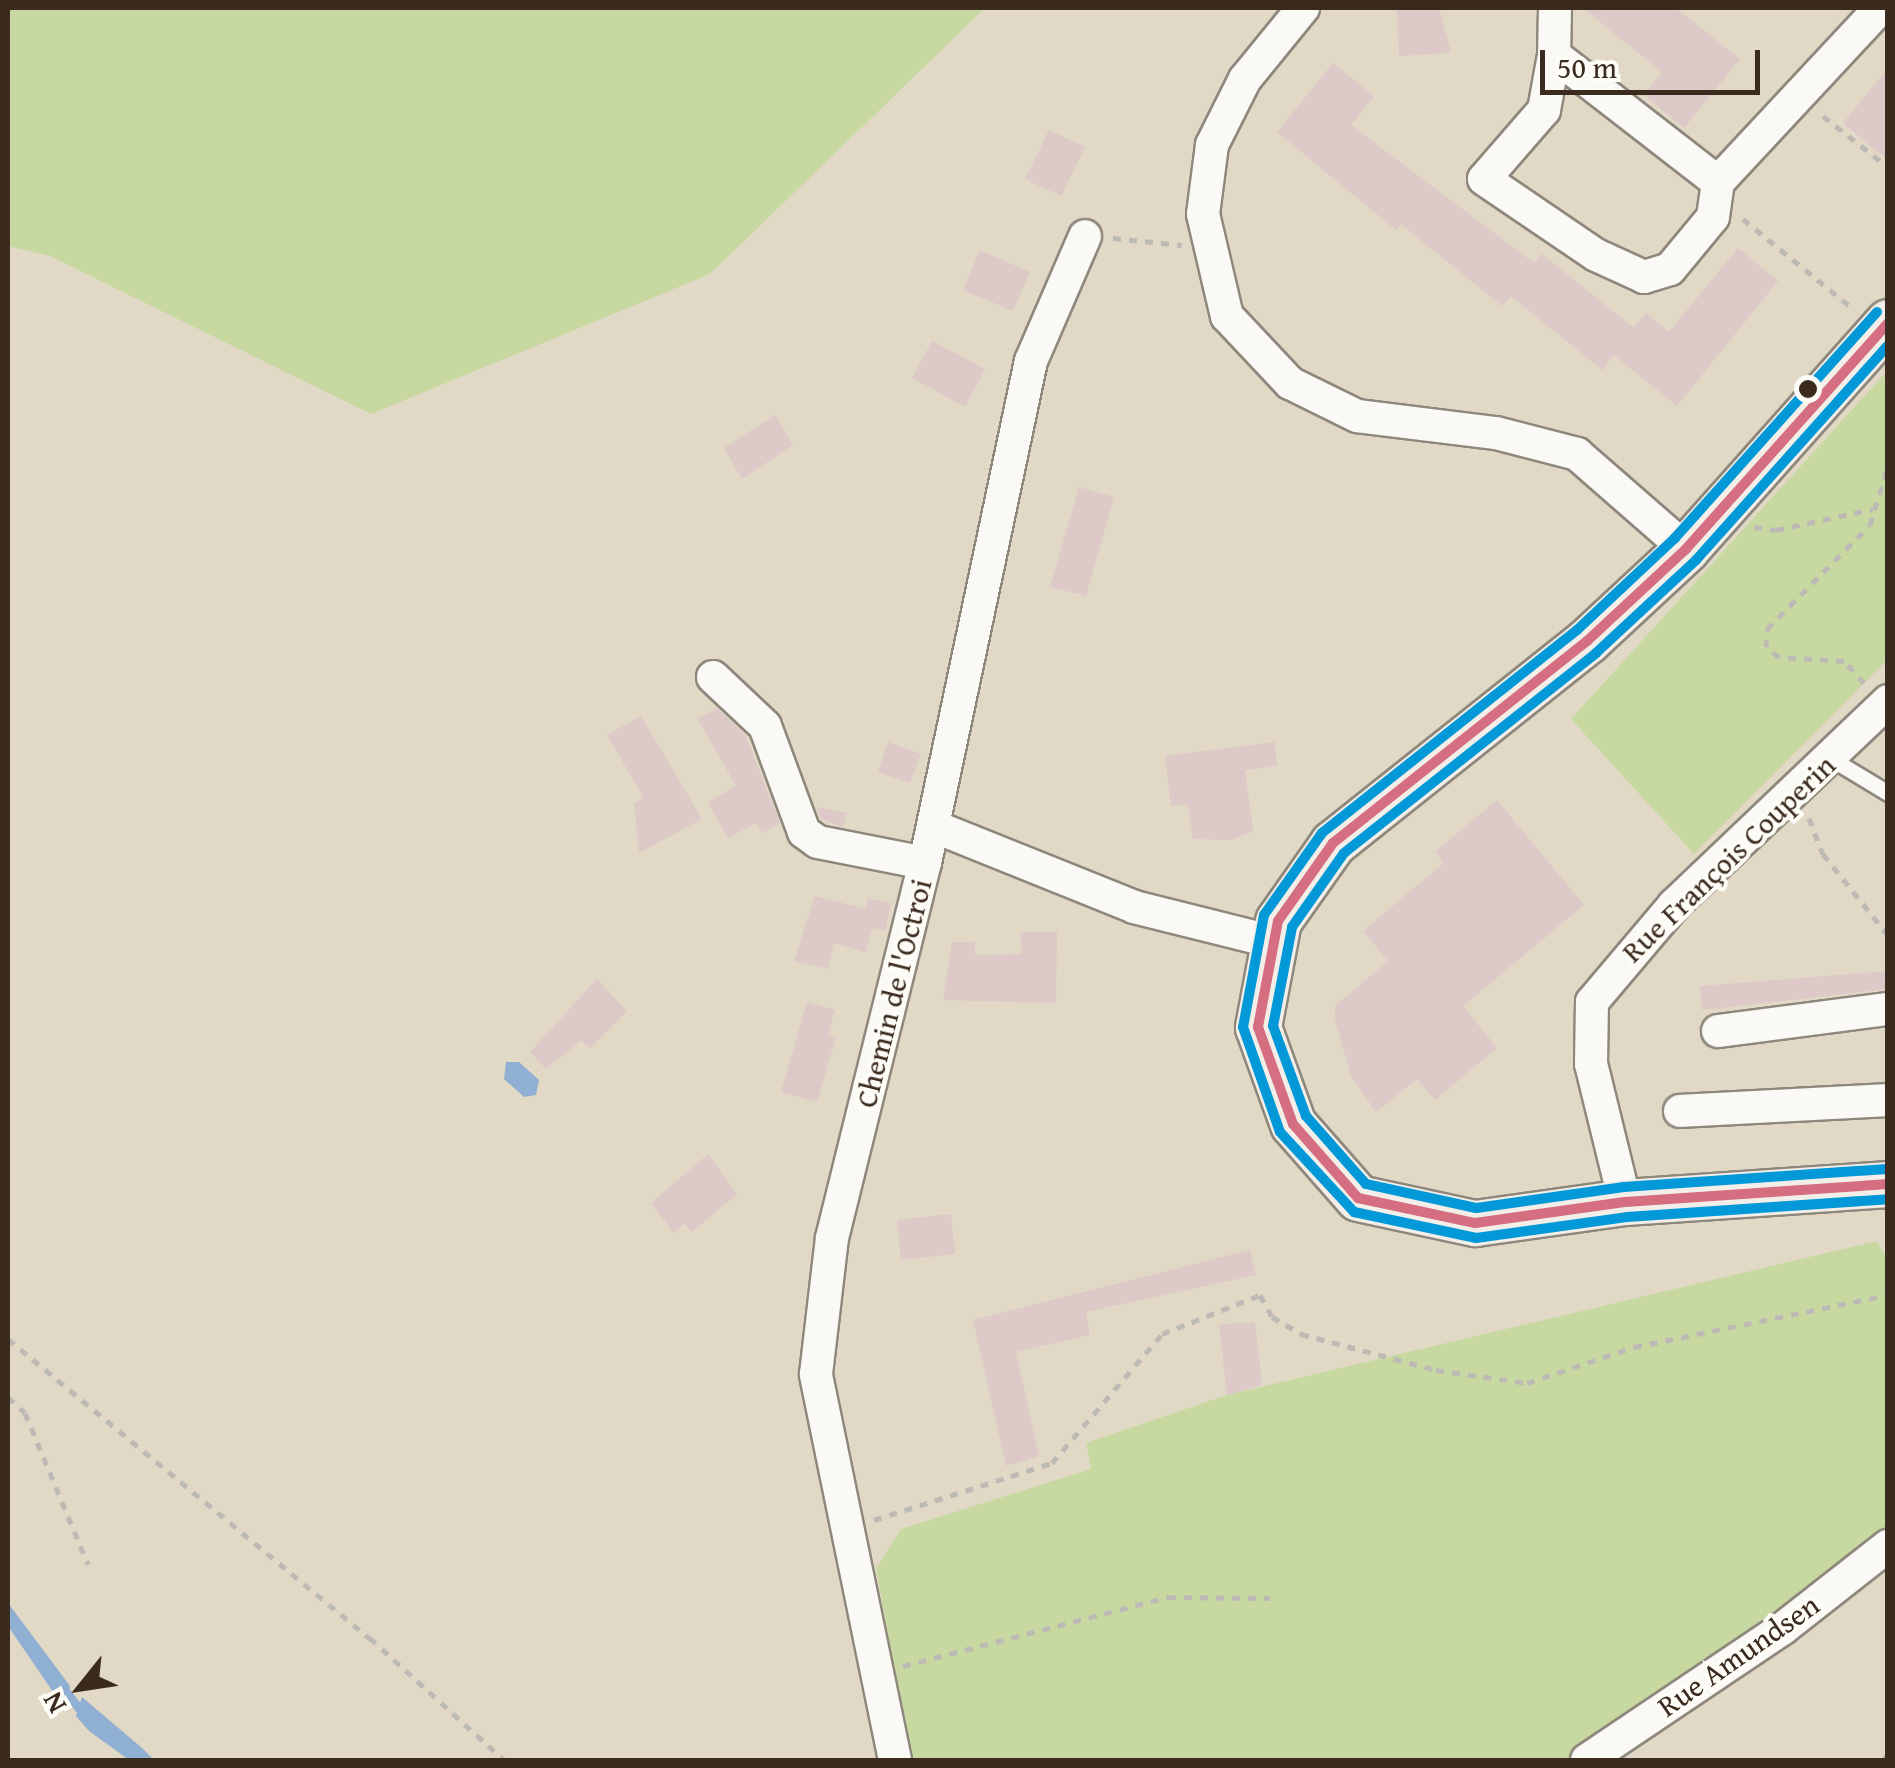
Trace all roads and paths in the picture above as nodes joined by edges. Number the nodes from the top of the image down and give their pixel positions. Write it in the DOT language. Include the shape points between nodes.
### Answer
graph roads {
  1 [pos="1304,8"];
  2 [pos="1555,8"];
  3 [pos="1880,8"];
  4 [pos="1554,54"];
  5 [pos="1797,96"];
  6 [pos="1888,167"];
  7 [pos="1717,189"];
  8 [pos="1100,237"];
  9 [pos="1168,244"];
  10 [pos="1884,326"];
  11 [pos="1888,466"];
  12 [pos="1873,508"];
  13 [pos="1720,513"];
  14 [pos="1686,549"];
  15 [pos="713,678"];
  16 [pos="1885,703"];
  17 [pos="1830,758"];
  18 [pos="1798,789"];
  19 [pos="1888,792"];
  20 [pos="933,826"];
  21 [pos="925,863"];
  22 [pos="1888,935"];
  23 [pos="1274,942"];
  24 [pos="1888,1010"];
  25 [pos="1718,1032"];
  26 [pos="1888,1100"];
  27 [pos="1680,1111"];
  28 [pos="1888,1184"];
  29 [pos="1625,1202"];
  30 [pos="1888,1295"];
  31 [pos="8,1340"];
  32 [pos="8,1398"];
  33 [pos="847,1528"];
  34 [pos="1888,1546"];
  35 [pos="88,1564"];
  36 [pos="1270,1598"];
  37 [pos="876,1673"];
  38 [pos="1888,1753"];
  39 [pos="504,1760"];
  40 [pos="894,1760"];
  41 [pos="1587,1760"];
  42 [pos="1883,1760"];
  1 -- 14 [label="street" via="1245,79 1212,145 1203,214 1227,316 1290,382 1356,416 1496,432 1576,454"];
  2 -- 4 [label="street"];
  3 -- 5 [label="street" via="1835,63"];
  4 -- 7 [label="street"];
  4 -- 7 [label="street" via="1544,110 1484,179 1596,255 1644,276 1670,270 1713,217"];
  5 -- 6 [label="path"];
  5 -- 7 [label="street"];
  7 -- 10 [label="path"];
  8 -- 9 [label="path"];
  8 -- 20 [label="street, Chemin de l'Octroi" via="1031,361"];
  10 -- 13 [label="street"];
  11 -- 12 [label="path"];
  12 -- 13 [label="path" via="1776,530 1744,526"];
  12 -- 16 [label="path" via="1870,525 1768,629 1766,648 1779,658 1844,661"];
  13 -- 14 [label="street"];
  14 -- 23 [label="street" via="1587,641 1334,843 1278,921"];
  15 -- 21 [label="street" via="765,726 804,832 818,842"];
  16 -- 17 [label="street, Rue François Couperin"];
  17 -- 18 [label="street, Rue François Couperin"];
  17 -- 19 [label="lane"];
  18 -- 22 [label="path" via="1823,854"];
  18 -- 29 [label="street, Rue François Couperin" via="1625,956 1592,1002 1591,1064"];
  20 -- 21 [label="street, Chemin de l'Octroi"];
  20 -- 23 [label="street" via="1134,908"];
  21 -- 33 [label="street, Chemin de l'Octroi" via="832,1238 816,1374"];
  23 -- 29 [label="street" via="1258,1027 1293,1124 1358,1198 1475,1223"];
  24 -- 25 [label="street"];
  26 -- 27 [label="street"];
  28 -- 29 [label="street"];
  30 -- 33 [label="path" via="1634,1348 1527,1383 1451,1373 1314,1338 1272,1317 1260,1295 1162,1334 1052,1463"];
  31 -- 39 [label="path" via="370,1638"];
  32 -- 35 [label="path" via="25,1413"];
  33 -- 37 [label="street, Chemin de l'Octroi"];
  34 -- 41 [label="street, Rue Amundsen" via="1782,1629"];
  36 -- 37 [label="path" via="1168,1597"];
  37 -- 40 [label="street, Chemin de l'Octroi"];
  38 -- 42 [label="path"];
}
